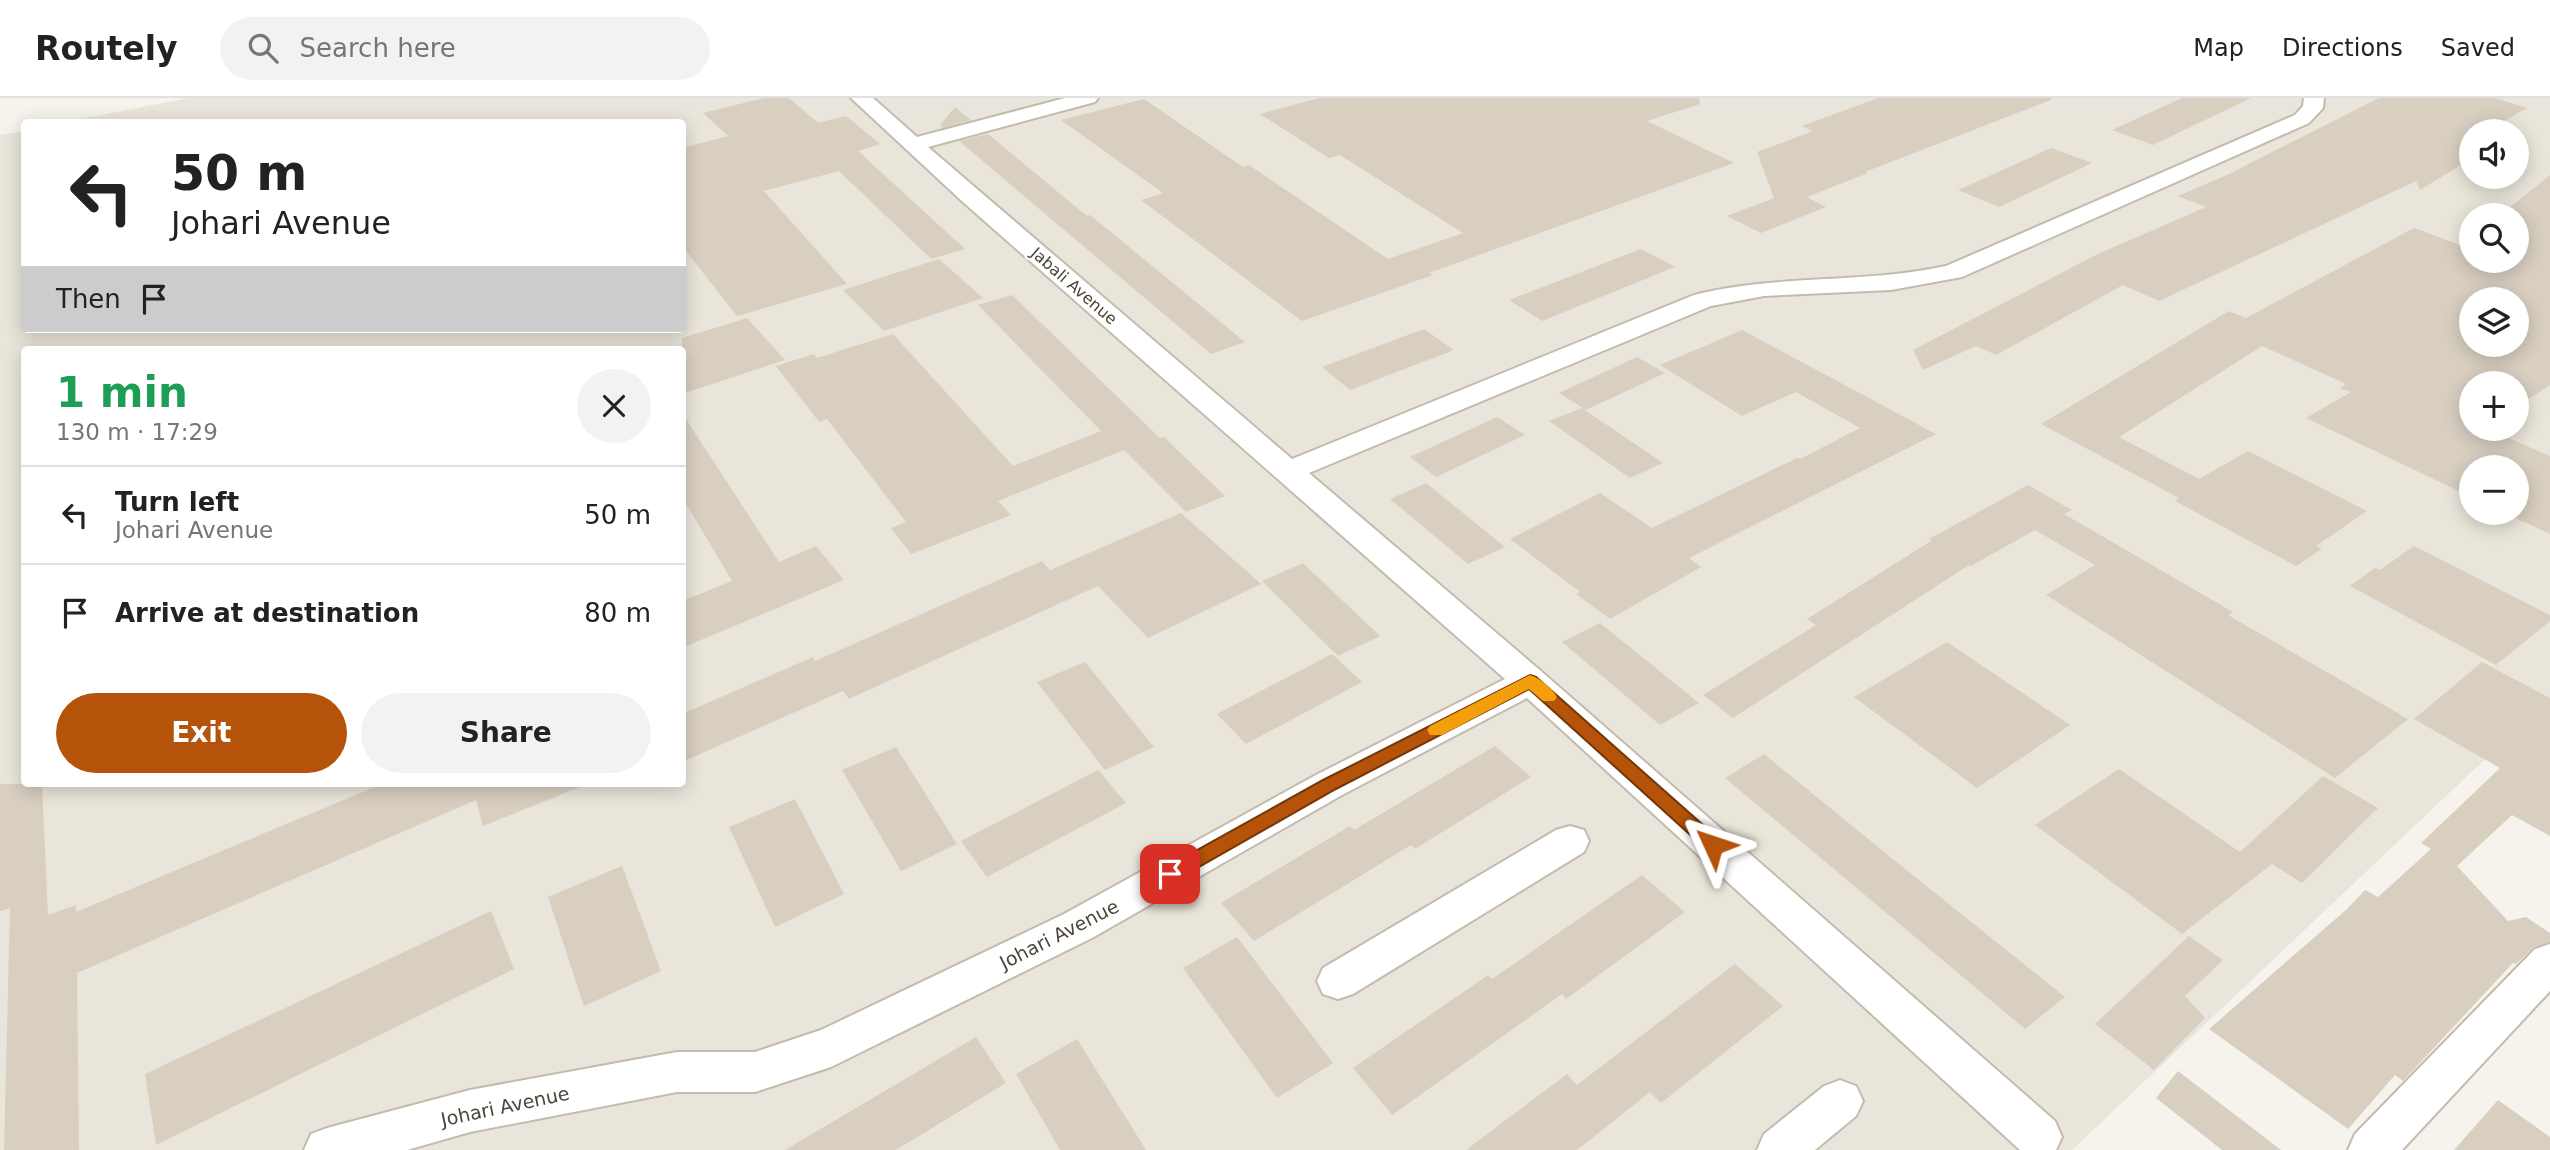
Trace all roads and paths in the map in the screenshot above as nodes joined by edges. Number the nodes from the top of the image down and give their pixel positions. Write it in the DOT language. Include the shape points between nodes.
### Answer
graph roads {
  1 [pos="861,98"];
  2 [pos="1088,98"];
  3 [pos="2314,98"];
  4 [pos="914,144"];
  5 [pos="1289,471"];
  6 [pos="1530,681"];
  7 [pos="1570,841"];
  8 [pos="2550,962"];
  9 [pos="1338,981"];
  10 [pos="1840,1101"];
  11 [pos="2039,1137"];
  12 [pos="327,1150"];
  13 [pos="1780,1150"];
  14 [pos="2371,1150"];
  1 -- 4 [label="street, Jabali Avenue"];
  2 -- 4 [label="street"];
  3 -- 5 [label="street" via="2313,108 2302,119 1953,272 1909,282 1739,291 1703,300"];
  4 -- 5 [label="street, Jabali Avenue"];
  5 -- 6 [label="street"];
  6 -- 11 [label="street"];
  6 -- 12 [label="street, Johari Avenue" via="1329,785 1078,926 831,1047 755,1072 677,1072 470,1111"];
  7 -- 9 [label="street"];
  8 -- 14 [label="street"];
  10 -- 13 [label="street"];
}
